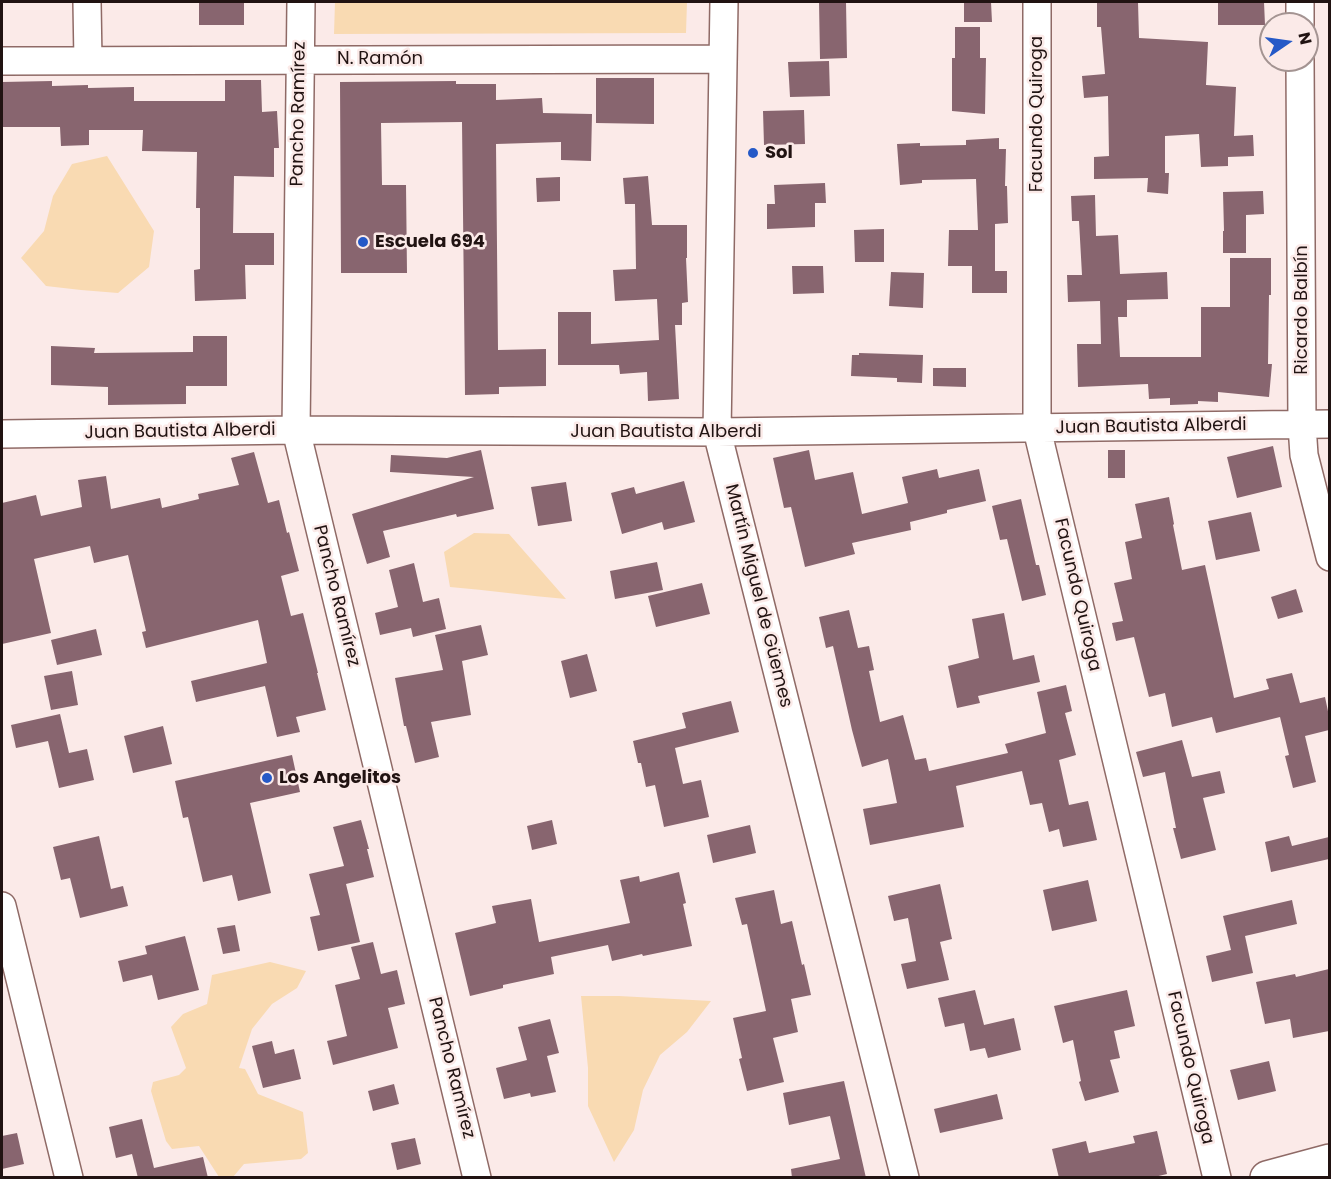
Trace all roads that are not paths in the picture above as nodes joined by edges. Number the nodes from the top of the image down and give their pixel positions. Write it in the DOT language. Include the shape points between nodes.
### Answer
graph roads {
  1 [pos="87,2"];
  2 [pos="301,2"];
  3 [pos="724,2"];
  4 [pos="1037,2"];
  5 [pos="722,59"];
  6 [pos="300,60"];
  7 [pos="2,61"];
  8 [pos="88,61"];
  9 [pos="1300,72"];
  10 [pos="1329,424"];
  11 [pos="1302,425"];
  12 [pos="1037,429"];
  13 [pos="296,430"];
  14 [pos="717,432"];
  15 [pos="2,434"];
  16 [pos="1329,557"];
  17 [pos="2,906"];
  18 [pos="1329,1161"];
  19 [pos="69,1178"];
  20 [pos="477,1178"];
  21 [pos="905,1178"];
  22 [pos="1216,1178"];
  23 [pos="1267,1178"];
  1 -- 8 [label="street"];
  2 -- 6 [label="street, Pancho Ramírez"];
  3 -- 5 [label="street, Martín Miguel de Güemes"];
  4 -- 12 [label="street, Facundo Quiroga"];
  5 -- 6 [label="street, N. Ramón"];
  5 -- 14 [label="street, Martín Miguel de Güemes"];
  6 -- 8 [label="street, N. Ramón"];
  6 -- 13 [label="street, Pancho Ramírez"];
  7 -- 8 [label="street, N. Ramón"];
  9 -- 11 [label="street, Ricardo Balbín"];
  10 -- 11 [label="street, Juan Bautista Alberdi"];
  11 -- 12 [label="street, Juan Bautista Alberdi"];
  11 -- 16 [label="street, Ricardo Balbín" via="1304,455"];
  12 -- 14 [label="street, Juan Bautista Alberdi"];
  12 -- 22 [label="street, Facundo Quiroga"];
  13 -- 14 [label="street, Juan Bautista Alberdi"];
  13 -- 15 [label="street, Juan Bautista Alberdi"];
  13 -- 20 [label="street, Pancho Ramírez"];
  14 -- 21 [label="street, Martín Miguel de Güemes"];
  17 -- 19 [label="street"];
  18 -- 23 [label="main road"];
}
